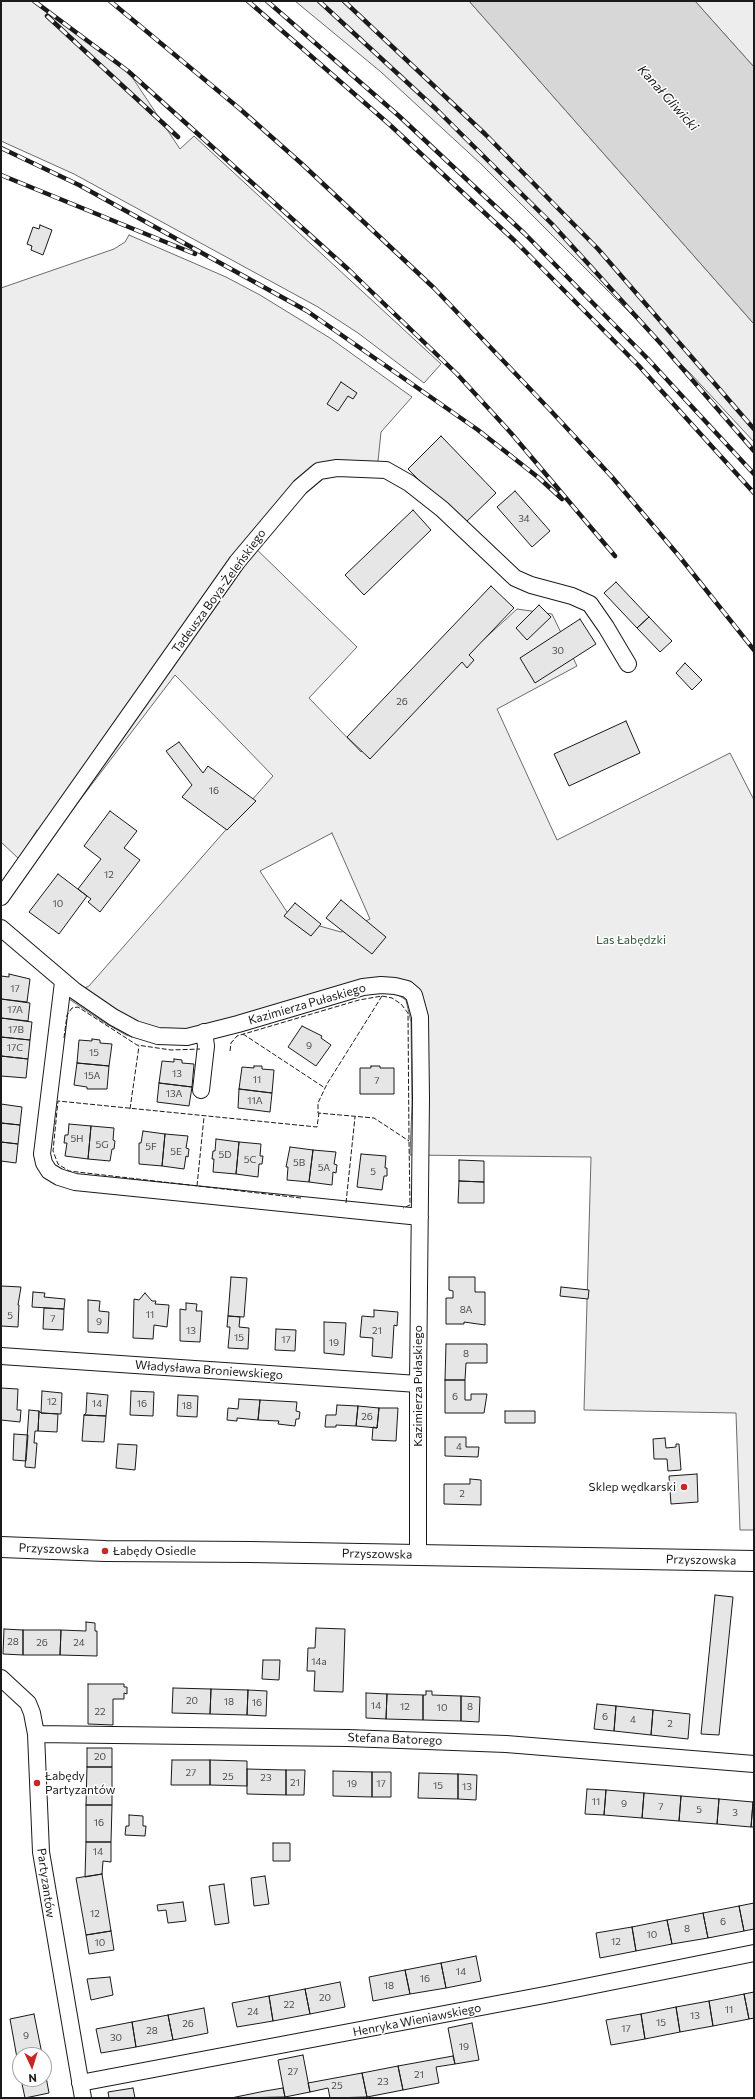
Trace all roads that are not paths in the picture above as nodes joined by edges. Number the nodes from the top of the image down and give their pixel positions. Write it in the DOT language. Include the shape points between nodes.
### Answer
graph roads {
  1 [pos="628,664"];
  2 [pos="1,897"];
  3 [pos="1,928"];
  4 [pos="63,982"];
  5 [pos="204,1032"];
  6 [pos="201,1090"];
  7 [pos="420,1217"];
  8 [pos="1,1356"];
  9 [pos="418,1384"];
  10 [pos="1,1547"];
  11 [pos="418,1555"];
  12 [pos="754,1561"];
  13 [pos="1,1678"];
  14 [pos="36,1734"];
  15 [pos="754,1764"];
  16 [pos="754,1953"];
  17 [pos="82,2091"];
  1 -- 2 [label="street, Tadeusza Boya-Żeleńskiego" via="590,604 515,578 442,509 410,483 386,470 350,468 319,471 300,486 237,562"];
  3 -- 4 [label="street, Kazimierza Pułaskiego"];
  4 -- 5 [label="street, Kazimierza Pułaskiego" via="113,1018 135,1029 158,1036 187,1037"];
  4 -- 7 [label="street" via="42,1154 49,1171 75,1182"];
  5 -- 6 [label="street" via="206,1046"];
  5 -- 7 [label="street, Kazimierza Pułaskiego" via="362,987 381,985 407,989 414,995 420,1017"];
  7 -- 9 [label="street, Kazimierza Pułaskiego"];
  8 -- 9 [label="street, Władysława Broniewskiego"];
  9 -- 11 [label="street, Kazimierza Pułaskiego"];
  10 -- 11 [label="street, Przyszowska" via="105,1551"];
  11 -- 12 [label="street, Przyszowska"];
  13 -- 14 [label="street, Partyzantów" via="28,1703"];
  14 -- 15 [label="street, Stefana Batorego" via="348,1738 506,1744"];
  14 -- 17 [label="street, Partyzantów" via="41,1852"];
  16 -- 17 [label="street, Henryka Wieniawskiego"];
}
